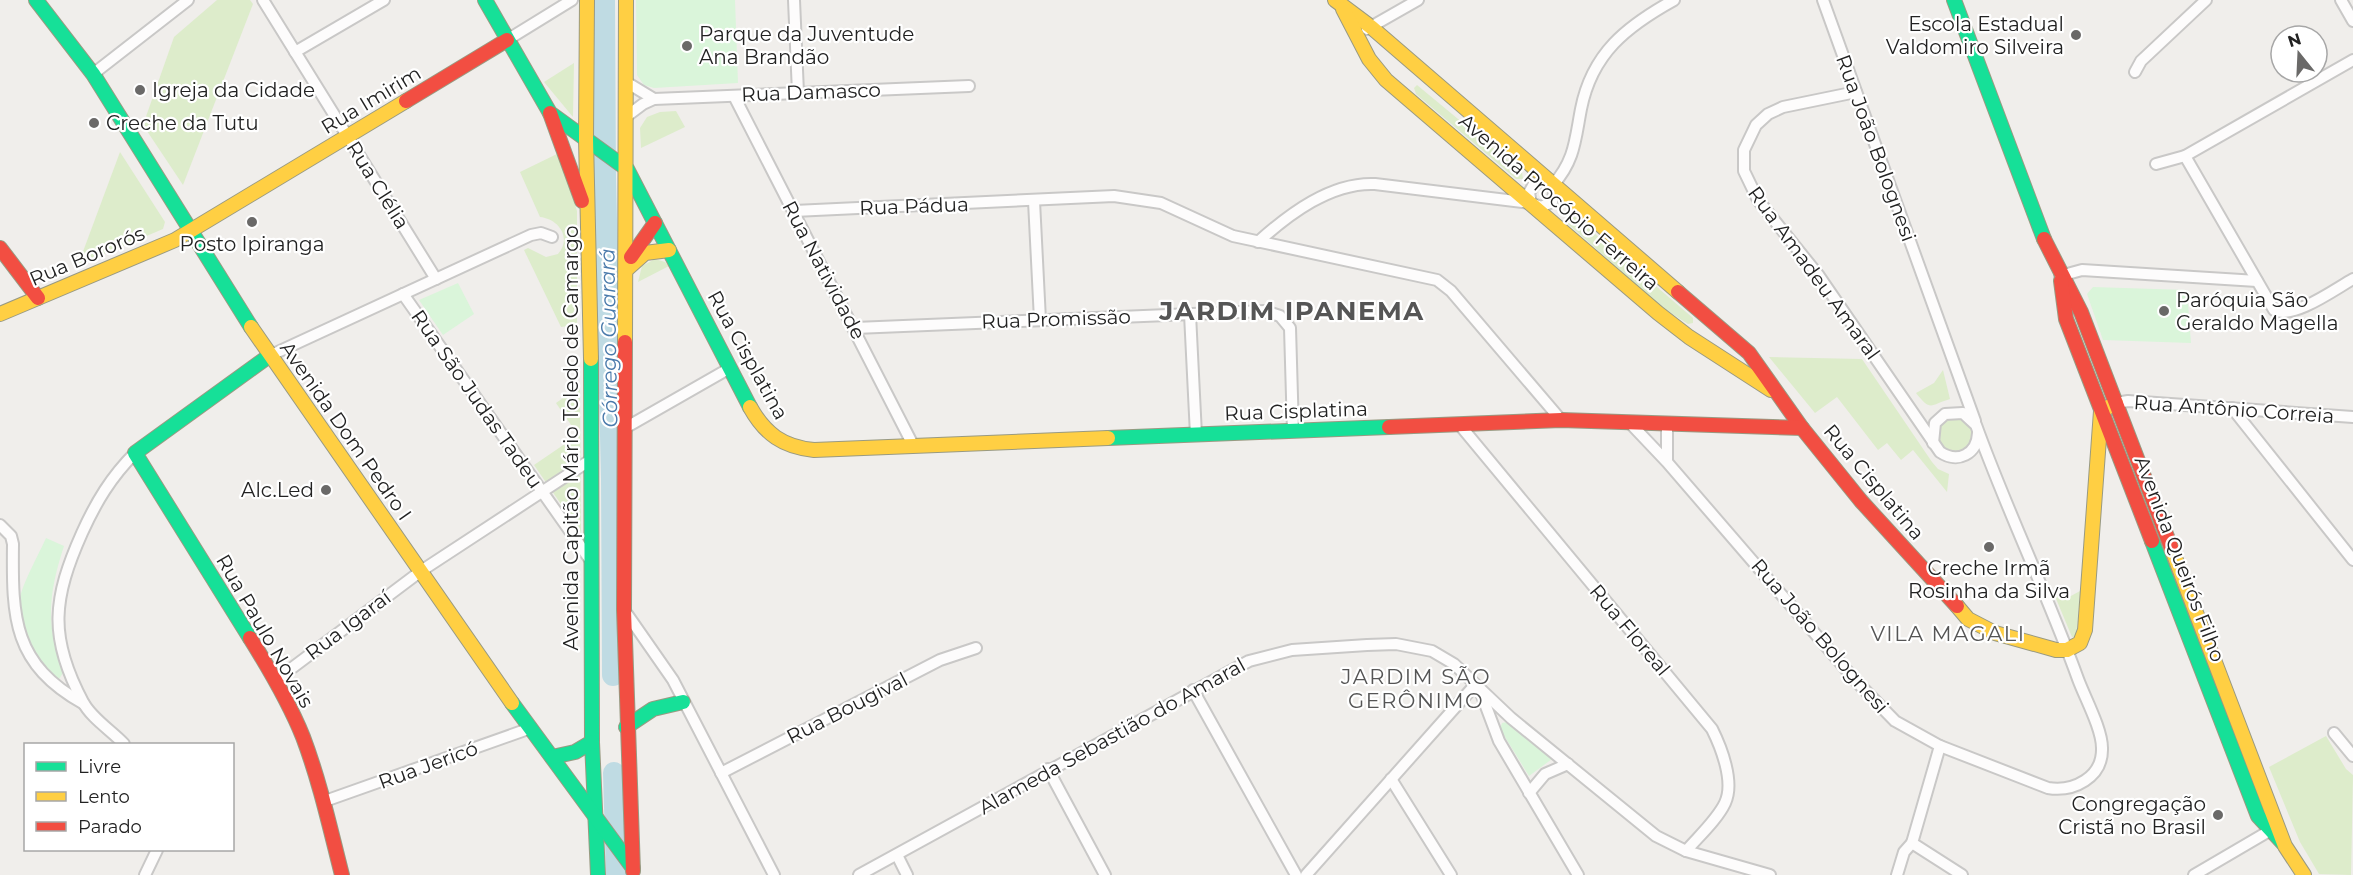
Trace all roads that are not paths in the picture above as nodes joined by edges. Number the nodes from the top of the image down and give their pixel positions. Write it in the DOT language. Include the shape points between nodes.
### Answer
graph roads {
  1 [pos="36,0"];
  2 [pos="188,0"];
  3 [pos="263,0"];
  4 [pos="384,0"];
  5 [pos="485,0"];
  6 [pos="572,0"];
  7 [pos="587,0"];
  8 [pos="626,0"];
  9 [pos="794,0"];
  10 [pos="1418,0"];
  11 [pos="1674,0"];
  12 [pos="1823,0"];
  13 [pos="1954,0"];
  14 [pos="2206,0"];
  15 [pos="2341,0"];
  16 [pos="1338,3"];
  17 [pos="2353,21"];
  18 [pos="1371,27"];
  19 [pos="1356,35"];
  20 [pos="507,40"];
  21 [pos="295,52"];
  22 [pos="2353,60"];
  23 [pos="2135,72"];
  24 [pos="93,74"];
  25 [pos="626,82"];
  26 [pos="969,86"];
  27 [pos="1856,92"];
  28 [pos="798,93"];
  29 [pos="734,96"];
  30 [pos="654,99"];
  31 [pos="550,113"];
  32 [pos="627,116"];
  33 [pos="348,136"];
  34 [pos="586,139"];
  35 [pos="2185,156"];
  36 [pos="2156,164"];
  37 [pos="621,165"];
  38 [pos="1553,185"];
  39 [pos="1034,201"];
  40 [pos="1531,203"];
  41 [pos="794,211"];
  42 [pos="589,220"];
  43 [pos="655,223"];
  44 [pos="189,231"];
  45 [pos="552,237"];
  46 [pos="1258,242"];
  47 [pos="0,248"];
  48 [pos="669,250"];
  49 [pos="627,266"];
  50 [pos="2060,276"];
  51 [pos="436,279"];
  52 [pos="2353,279"];
  53 [pos="2257,281"];
  54 [pos="403,294"];
  55 [pos="38,298"];
  56 [pos="0,314"];
  57 [pos="1190,314"];
  58 [pos="1040,320"];
  59 [pos="855,328"];
  60 [pos="269,356"];
  61 [pos="730,368"];
  62 [pos="1781,398"];
  63 [pos="1967,398"];
  64 [pos="2116,403"];
  65 [pos="2232,408"];
  66 [pos="2102,411"];
  67 [pos="1958,412"];
  68 [pos="1915,413"];
  69 [pos="2353,417"];
  70 [pos="1939,418"];
  71 [pos="1561,420"];
  72 [pos="1630,423"];
  73 [pos="1459,424"];
  74 [pos="1667,424"];
  75 [pos="1977,427"];
  76 [pos="626,428"];
  77 [pos="1802,428"];
  78 [pos="1293,431"];
  79 [pos="1196,435"];
  80 [pos="1933,443"];
  81 [pos="913,445"];
  82 [pos="2133,448"];
  83 [pos="135,453"];
  84 [pos="2118,454"];
  85 [pos="1967,455"];
  86 [pos="592,459"];
  87 [pos="1667,462"];
  88 [pos="1991,464"];
  89 [pos="2096,465"];
  90 [pos="543,493"];
  91 [pos="0,525"];
  92 [pos="2353,560"];
  93 [pos="593,563"];
  94 [pos="421,571"];
  95 [pos="624,610"];
  96 [pos="976,648"];
  97 [pos="2067,650"];
  98 [pos="276,680"];
  99 [pos="1478,688"];
  100 [pos="2226,688"];
  101 [pos="1193,690"];
  102 [pos="2211,694"];
  103 [pos="684,702"];
  104 [pos="84,705"];
  105 [pos="626,727"];
  106 [pos="531,728"];
  107 [pos="2334,733"];
  108 [pos="592,742"];
  109 [pos="123,743"];
  110 [pos="1940,746"];
  111 [pos="2353,756"];
  112 [pos="552,757"];
  113 [pos="1568,764"];
  114 [pos="1048,769"];
  115 [pos="721,773"];
  116 [pos="1391,779"];
  117 [pos="1529,793"];
  118 [pos="325,801"];
  119 [pos="596,817"];
  120 [pos="2274,827"];
  121 [pos="1912,843"];
  122 [pos="156,851"];
  123 [pos="1686,851"];
  124 [pos="897,855"];
  125 [pos="632,869"];
  126 [pos="1297,874"];
  127 [pos="145,875"];
  128 [pos="342,875"];
  129 [pos="597,875"];
  130 [pos="774,875"];
  131 [pos="859,875"];
  132 [pos="907,875"];
  133 [pos="1105,875"];
  134 [pos="1451,875"];
  135 [pos="1578,875"];
  136 [pos="1770,875"];
  137 [pos="1897,875"];
  138 [pos="1962,875"];
  139 [pos="2194,875"];
  140 [pos="2304,875"];
  1 -- 24 [label="street, Avenida Dom Pedro I"];
  2 -- 24 [label="street"];
  3 -- 21 [label="street, Rua Clélia"];
  4 -- 21 [label="street"];
  5 -- 20 [label="street, Rua Cisplatina"];
  6 -- 20 [label="street, Rua Imirim"];
  7 -- 34 [label="street, Avenida Capitão Mário Toledo de Camargo"];
  8 -- 25 [label="street"];
  9 -- 28 [label="street"];
  10 -- 18 [label="street"];
  11 -- 38 [label="street" via="1629,27 1611,45 1584,99 1572,158"];
  12 -- 27 [label="street, Rua João Bolognesi"];
  13 -- 50 [label="street, Avenida Queirós Filho"];
  14 -- 23 [label="street"];
  15 -- 17 [label="street"];
  16 -- 18 [label="street, Avenida Procópio Ferreira"];
  16 -- 19 [label="street, Avenida Procópio Ferreira"];
  18 -- 19 [label="street"];
  18 -- 38 [label="street, Avenida Procópio Ferreira"];
  19 -- 40 [label="street, Avenida Procópio Ferreira" via="1386,80"];
  20 -- 31 [label="street, Rua Cisplatina"];
  20 -- 33 [label="street, Rua Imirim"];
  21 -- 33 [label="street, Rua Clélia"];
  22 -- 35 [label="street"];
  24 -- 44 [label="street, Avenida Dom Pedro I"];
  25 -- 30 [label="street"];
  25 -- 32 [label="street"];
  26 -- 28 [label="street, Rua Damasco"];
  27 -- 63 [label="street, Rua João Bolognesi"];
  27 -- 68 [label="street, Rua Amadeu Amaral" via="1783,107 1768,114 1756,125 1744,150 1744,171 1758,200 1819,276"];
  28 -- 29 [label="street, Rua Damasco"];
  29 -- 30 [label="street, Rua Damasco"];
  29 -- 41 [label="street, Rua Natividade"];
  30 -- 32 [label="street, Rua Damasco"];
  31 -- 34 [label="street, Rua Cisplatina"];
  31 -- 42 [label="street"];
  32 -- 37 [label="street"];
  33 -- 44 [label="street, Rua Imirim"];
  33 -- 51 [label="street, Rua Clélia"];
  34 -- 37 [label="street, Rua Cisplatina"];
  34 -- 42 [label="street, Avenida Capitão Mário Toledo de Camargo"];
  35 -- 36 [label="street"];
  35 -- 53 [label="street"];
  37 -- 43 [label="street, Rua Cisplatina"];
  37 -- 49 [label="street"];
  38 -- 40 [label="street" via="1552,202 1541,207"];
  38 -- 40 [label="street" via="1543,181 1534,184 1529,193"];
  38 -- 62 [label="street, Avenida Procópio Ferreira" via="1749,353"];
  39 -- 41 [label="street, Rua Pádua"];
  39 -- 46 [label="street, Rua Pádua" via="1114,196 1151,200 1233,236"];
  39 -- 58 [label="street"];
  40 -- 46 [label="street" via="1375,184 1355,185 1290,214"];
  40 -- 62 [label="street, Avenida Procópio Ferreira" via="1658,313"];
  41 -- 59 [label="street, Rua Natividade"];
  42 -- 86 [label="street, Avenida Capitão Mário Toledo de Camargo"];
  43 -- 48 [label="street, Rua Cisplatina"];
  43 -- 49 [label="street"];
  44 -- 55 [label="street, Rua Bororós"];
  44 -- 60 [label="street, Avenida Dom Pedro I"];
  45 -- 51 [label="street" via="531,235"];
  46 -- 71 [label="street, Rua Pádua" via="1437,280 1451,291"];
  47 -- 55 [label="street"];
  48 -- 49 [label="street" via="643,252"];
  48 -- 61 [label="street, Rua Cisplatina"];
  49 -- 76 [label="street"];
  50 -- 53 [label="street" via="2082,270"];
  50 -- 64 [label="street, Avenida Queirós Filho" via="2081,312"];
  50 -- 66 [label="street, Avenida Queirós Filho" via="2063,310"];
  51 -- 54 [label="street"];
  52 -- 53 [label="street" via="2298,310 2277,312"];
  54 -- 60 [label="street"];
  54 -- 90 [label="street, Rua São Judas Tadeu"];
  55 -- 56 [label="street, Rua Bororós"];
  57 -- 58 [label="street, Rua Promissão"];
  57 -- 78 [label="street, Rua Promissão" via="1265,311 1280,316 1288,324"];
  57 -- 79 [label="street"];
  58 -- 59 [label="street, Rua Promissão"];
  59 -- 81 [label="street, Rua Natividade"];
  60 -- 83 [label="street"];
  60 -- 94 [label="street, Avenida Dom Pedro I"];
  61 -- 76 [label="street"];
  61 -- 81 [label="street, Rua Cisplatina" via="763,428 784,444 805,450"];
  62 -- 77 [label="street, Avenida Procópio Ferreira"];
  63 -- 67 [label="street"];
  63 -- 75 [label="street, Rua João Bolognesi"];
  64 -- 65 [label="street, Rua Antônio Correia"];
  64 -- 66 [label="street"];
  64 -- 82 [label="street, Avenida Queirós Filho"];
  65 -- 69 [label="street, Rua Antônio Correia"];
  65 -- 92 [label="street"];
  66 -- 84 [label="street, Avenida Queirós Filho"];
  66 -- 89 [label="street"];
  67 -- 70 [label="street"];
  67 -- 75 [label="street" via="1968,416"];
  68 -- 70 [label="street"];
  68 -- 80 [label="street, Rua Amadeu Amaral"];
  70 -- 80 [label="street" via="1933,430"];
  71 -- 72 [label="street, Rua Cisplatina"];
  71 -- 73 [label="street, Rua Cisplatina"];
  72 -- 74 [label="street, Rua Cisplatina"];
  72 -- 87 [label="street, Rua João Bolognesi"];
  73 -- 78 [label="street, Rua Cisplatina"];
  73 -- 123 [label="street, Rua Floreal" via="1712,729 1722,753 1728,785 1725,802"];
  74 -- 77 [label="street, Rua Cisplatina"];
  74 -- 87 [label="street"];
  75 -- 85 [label="street" via="1975,447"];
  75 -- 88 [label="street, Rua João Bolognesi"];
  76 -- 95 [label="street"];
  77 -- 97 [label="street, Rua Cisplatina" via="1867,508 1968,619 1995,633"];
  78 -- 79 [label="street, Rua Cisplatina"];
  79 -- 81 [label="street, Rua Cisplatina"];
  80 -- 85 [label="street" via="1945,456"];
  82 -- 84 [label="street"];
  82 -- 100 [label="street, Avenida Queirós Filho"];
  83 -- 98 [label="street, Rua Paulo Novais"];
  83 -- 104 [label="street" via="105,487 61,584 58,632"];
  84 -- 89 [label="street"];
  84 -- 102 [label="street, Avenida Queirós Filho"];
  85 -- 88 [label="street" via="1980,456"];
  86 -- 90 [label="street, Rua Igaraí"];
  86 -- 93 [label="street, Avenida Capitão Mário Toledo de Camargo"];
  87 -- 110 [label="street, Rua João Bolognesi" via="1884,710 1910,731"];
  88 -- 97 [label="street, Rua João Bolognesi"];
  89 -- 97 [label="street" via="2085,630 2080,643"];
  90 -- 93 [label="street, Rua São Judas Tadeu"];
  90 -- 94 [label="street, Rua Igaraí"];
  91 -- 104 [label="street" via="13,544 15,609 27,652 53,686"];
  93 -- 108 [label="street, Avenida Capitão Mário Toledo de Camargo"];
  94 -- 98 [label="street, Rua Igaraí"];
  94 -- 106 [label="street, Avenida Dom Pedro I"];
  95 -- 103 [label="street"];
  95 -- 105 [label="street"];
  96 -- 115 [label="street, Rua Bougival" via="940,660"];
  97 -- 110 [label="street, Rua João Bolognesi" via="2102,749 2096,769 2080,784 2063,790 2048,788"];
  98 -- 118 [label="street, Rua Paulo Novais" via="302,735"];
  99 -- 101 [label="street, Alameda Sebastião do Amaral" via="1444,657 1396,644 1278,652 1250,661"];
  99 -- 113 [label="street, Alameda Sebastião do Amaral"];
  99 -- 116 [label="street"];
  99 -- 117 [label="street" via="1499,741"];
  100 -- 102 [label="street"];
  100 -- 120 [label="street, Avenida Queirós Filho"];
  101 -- 114 [label="street, Alameda Sebastião do Amaral"];
  101 -- 126 [label="street"];
  102 -- 120 [label="street, Avenida Queirós Filho" via="2258,816"];
  103 -- 105 [label="street" via="657,706"];
  103 -- 115 [label="street"];
  104 -- 109 [label="street"];
  105 -- 125 [label="street"];
  106 -- 112 [label="street, Avenida Dom Pedro I"];
  106 -- 118 [label="street, Rua Jericó"];
  107 -- 111 [label="street"];
  108 -- 112 [label="street" via="575,752"];
  108 -- 119 [label="street, Avenida Capitão Mário Toledo de Camargo"];
  110 -- 121 [label="street"];
  112 -- 119 [label="street, Avenida Dom Pedro I"];
  113 -- 117 [label="street" via="1545,774"];
  113 -- 123 [label="street, Alameda Sebastião do Amaral" via="1656,836"];
  114 -- 124 [label="street, Alameda Sebastião do Amaral"];
  114 -- 133 [label="street"];
  115 -- 130 [label="street"];
  116 -- 126 [label="street"];
  116 -- 134 [label="street"];
  117 -- 135 [label="street"];
  118 -- 128 [label="street, Rua Paulo Novais"];
  119 -- 125 [label="street, Avenida Dom Pedro I"];
  119 -- 129 [label="street, Avenida Capitão Mário Toledo de Camargo"];
  120 -- 139 [label="street"];
  120 -- 140 [label="street, Avenida Queirós Filho"];
  121 -- 137 [label="street" via="1904,852"];
  121 -- 138 [label="street"];
  122 -- 127 [label="street"];
  123 -- 136 [label="street, Alameda Sebastião do Amaral"];
  124 -- 131 [label="street, Alameda Sebastião do Amaral"];
  124 -- 132 [label="street"];
}
